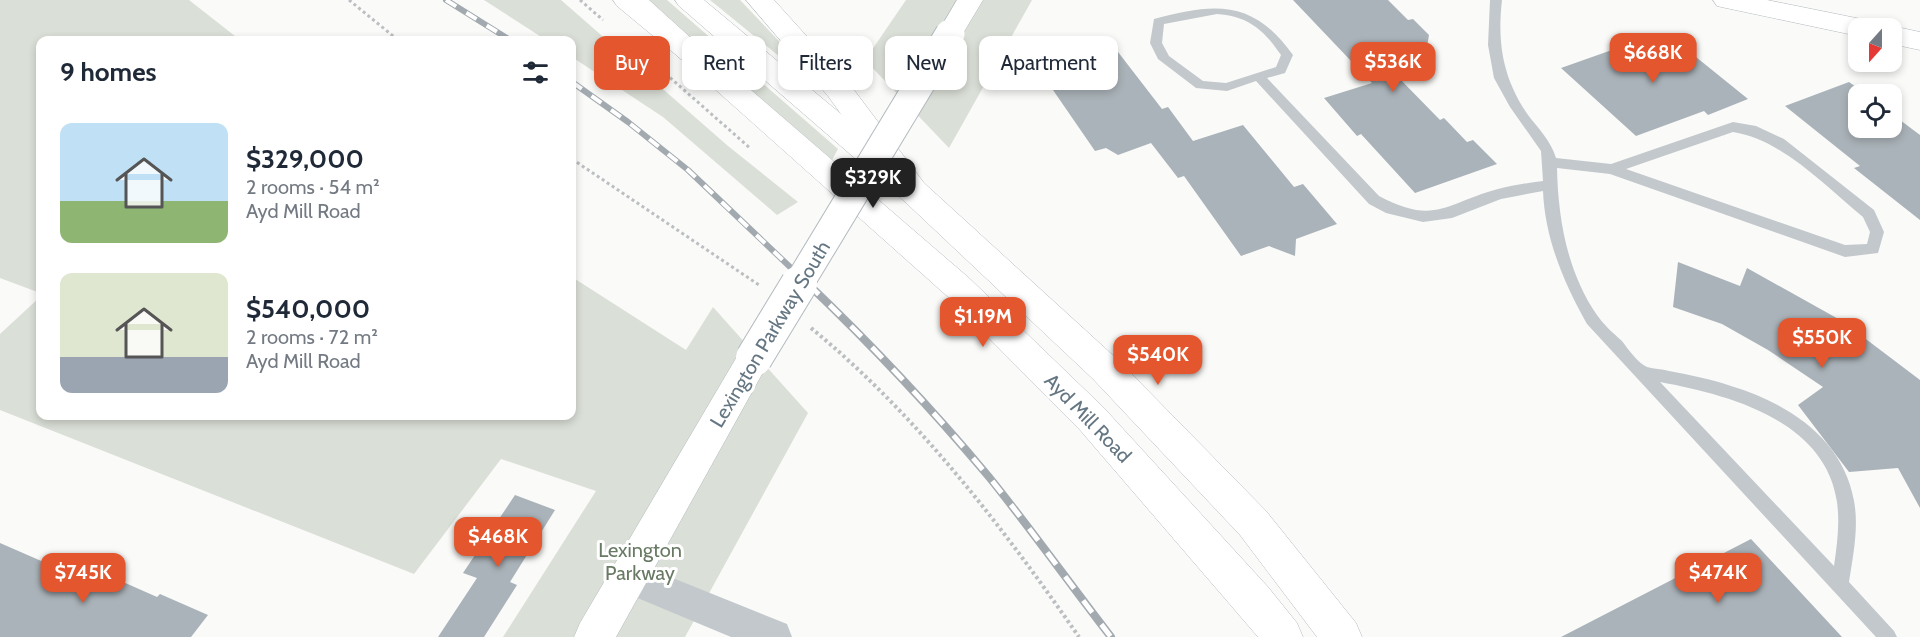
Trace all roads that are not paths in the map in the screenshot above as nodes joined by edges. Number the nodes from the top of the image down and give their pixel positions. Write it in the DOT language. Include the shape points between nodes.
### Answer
graph roads {
  1 [pos="626,0"];
  2 [pos="633,0"];
  3 [pos="688,0"];
  4 [pos="759,0"];
  5 [pos="970,0"];
  6 [pos="1496,0"];
  7 [pos="1726,0"];
  8 [pos="1848,25"];
  9 [pos="1902,37"];
  10 [pos="1920,41"];
  11 [pos="682,45"];
  12 [pos="682,46"];
  13 [pos="1258,76"];
  14 [pos="733,90"];
  15 [pos="1552,162"];
  16 [pos="1611,169"];
  17 [pos="1548,185"];
  18 [pos="913,191"];
  19 [pos="1640,372"];
  20 [pos="628,577"];
  21 [pos="1839,585"];
  22 [pos="594,637"];
  23 [pos="774,637"];
  24 [pos="1283,637"];
  25 [pos="1342,637"];
  26 [pos="1888,637"];
  1 -- 12 [label="main road"];
  2 -- 11 [label="main road, Ayd Mill Road"];
  3 -- 18 [label="main road"];
  4 -- 18 [label="main road" via="838,89"];
  5 -- 20 [label="main road, Lexington Parkway South, bridge" via="754,358"];
  6 -- 15 [label="lane" via="1494,54 1504,87"];
  7 -- 8 [label="main road"];
  9 -- 10 [label="main road"];
  13 -- 13 [label="lane" via="1281,70 1287,55 1279,36 1250,6 1226,2 1158,22 1156,43 1164,59 1200,85 1227,87"];
  13 -- 17 [label="lane" via="1374,200 1391,209 1433,216 1452,213 1499,194"];
  14 -- 24 [label="main road, Ayd Mill Road" via="966,294 1092,419"];
  15 -- 16 [label="lane"];
  15 -- 17 [label="lane"];
  16 -- 16 [label="lane" via="1845,251 1873,249 1877,232 1869,214 1779,142 1756,131 1733,127"];
  17 -- 19 [label="lane" via="1555,232 1571,283 1592,320"];
  18 -- 25 [label="main road" via="1105,369 1253,523"];
  19 -- 21 [label="lane"];
  19 -- 21 [label="lane" via="1708,385 1757,401 1796,423 1826,451 1844,491 1847,541"];
  20 -- 22 [label="main road, Lexington Parkway South"];
  20 -- 23 [label="street"];
  21 -- 26 [label="lane"];
}
